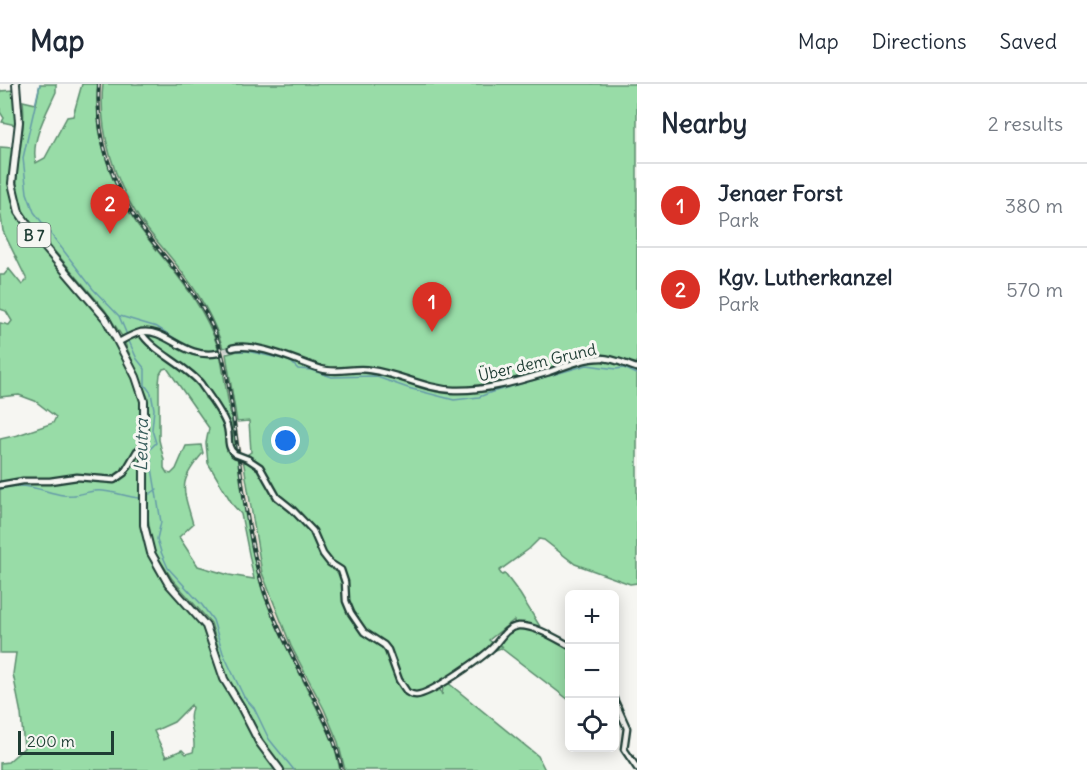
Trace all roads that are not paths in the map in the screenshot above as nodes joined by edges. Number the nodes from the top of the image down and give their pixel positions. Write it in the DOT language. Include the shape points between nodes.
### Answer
graph roads {
  1 [pos="16,84"];
  2 [pos="141,332"];
  3 [pos="119,342"];
  4 [pos="232,348"];
  5 [pos="218,353"];
  6 [pos="637,368"];
  7 [pos="144,446"];
  8 [pos="0,485"];
  9 [pos="566,644"];
  10 [pos="619,709"];
  11 [pos="637,768"];
  12 [pos="280,770"];
  1 -- 3 [label="main road, B 7" via="19,122 12,183 16,204 22,219 100,312"];
  2 -- 3 [label="street"];
  2 -- 5 [label="street" via="157,334 203,356"];
  2 -- 9 [label="street, bridge" via="201,384 226,423 230,449 260,467 277,497 313,531 323,554 341,570 351,613 364,632 388,650 407,692 419,694 446,681 514,627 532,628"];
  3 -- 7 [label="main road, B 7" via="142,394"];
  4 -- 6 [label="street, Über dem Grund" via="263,350 339,372 367,369 396,374 428,387 455,390 509,383 603,358"];
  7 -- 8 [label="street" via="114,480 77,477"];
  7 -- 12 [label="main road, B 7" via="144,525 152,552 163,575 206,626 224,679 259,742"];
  10 -- 11 [label="street" via="627,728 624,749"];
}
